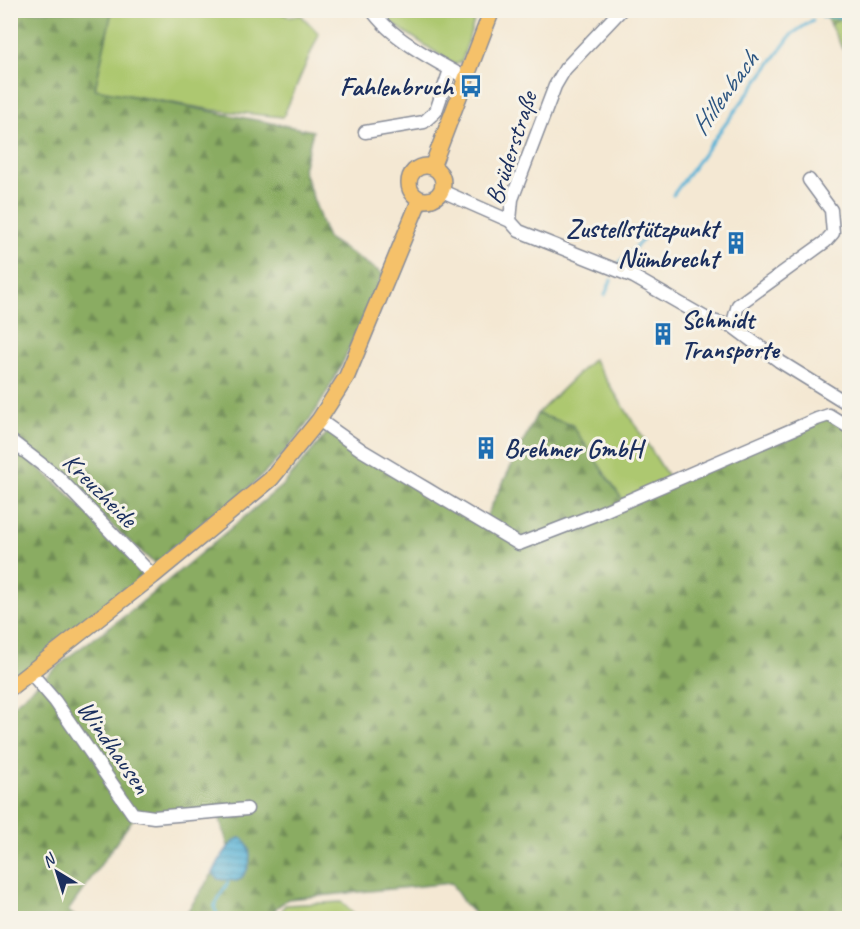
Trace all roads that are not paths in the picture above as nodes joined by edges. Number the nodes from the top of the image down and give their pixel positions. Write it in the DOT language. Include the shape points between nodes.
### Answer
graph roads {
  1 [pos="372,10"];
  2 [pos="492,10"];
  3 [pos="621,10"];
  4 [pos="450,70"];
  5 [pos="466,78"];
  6 [pos="365,132"];
  7 [pos="432,167"];
  8 [pos="809,180"];
  9 [pos="442,191"];
  10 [pos="420,199"];
  11 [pos="510,221"];
  12 [pos="732,326"];
  13 [pos="849,405"];
  14 [pos="319,420"];
  15 [pos="849,428"];
  16 [pos="10,440"];
  17 [pos="153,576"];
  18 [pos="30,672"];
  19 [pos="10,688"];
  20 [pos="247,809"];
  1 -- 4 [label="street" via="409,44"];
  2 -- 5 [label="main road"];
  3 -- 11 [label="street, Brüderstraße" via="565,69 555,86 512,199"];
  4 -- 5 [label="street"];
  4 -- 6 [label="street" via="436,111 424,122"];
  5 -- 7 [label="main road"];
  7 -- 9 [label="main road" via="442,176"];
  7 -- 10 [label="main road" via="418,169 410,178 411,189"];
  8 -- 12 [label="street" via="831,210 833,233 738,305"];
  9 -- 10 [label="main road" via="434,199"];
  9 -- 11 [label="street"];
  10 -- 14 [label="main road" via="347,376"];
  11 -- 12 [label="street, Brüderstraße" via="538,241 634,277 709,320"];
  12 -- 13 [label="street, Brüderstraße"];
  14 -- 15 [label="street" via="363,451 519,544 817,419 829,415"];
  14 -- 17 [label="main road" via="271,479"];
  16 -- 17 [label="street, Kreuzheide" via="58,477"];
  17 -- 18 [label="main road"];
  18 -- 19 [label="main road"];
  18 -- 20 [label="street, Windhausen" via="133,814 154,818"];
}
